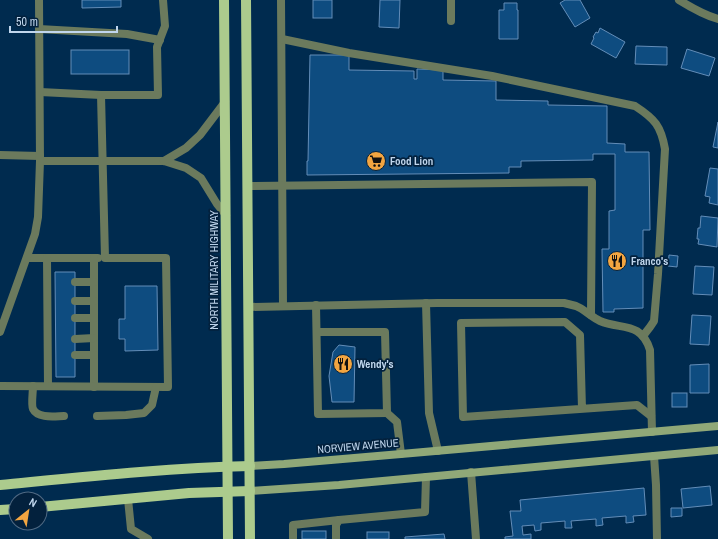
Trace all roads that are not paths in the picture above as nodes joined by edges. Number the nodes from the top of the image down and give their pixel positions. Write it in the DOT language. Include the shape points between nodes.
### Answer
graph roads {
  1 [pos="39,0"];
  2 [pos="163,0"];
  3 [pos="224,0"];
  4 [pos="246,0"];
  5 [pos="281,0"];
  6 [pos="451,0"];
  7 [pos="680,0"];
  8 [pos="718,19"];
  9 [pos="451,21"];
  10 [pos="39,29"];
  11 [pos="282,39"];
  12 [pos="160,40"];
  13 [pos="40,92"];
  14 [pos="101,95"];
  15 [pos="225,102"];
  16 [pos="0,155"];
  17 [pos="40,158"];
  18 [pos="102,161"];
  19 [pos="164,161"];
  20 [pos="248,186"];
  21 [pos="283,186"];
  22 [pos="226,215"];
  23 [pos="27,258"];
  24 [pos="47,258"];
  25 [pos="94,258"];
  26 [pos="105,258"];
  27 [pos="75,282"];
  28 [pos="94,282"];
  29 [pos="75,301"];
  30 [pos="94,301"];
  31 [pos="426,303"];
  32 [pos="316,305"];
  33 [pos="284,306"];
  34 [pos="249,307"];
  35 [pos="591,315"];
  36 [pos="75,318"];
  37 [pos="94,318"];
  38 [pos="0,332"];
  39 [pos="317,332"];
  40 [pos="643,336"];
  41 [pos="75,338"];
  42 [pos="94,338"];
  43 [pos="75,355"];
  44 [pos="94,355"];
  45 [pos="0,386"];
  46 [pos="33,386"];
  47 [pos="48,386"];
  48 [pos="94,387"];
  49 [pos="156,387"];
  50 [pos="582,409"];
  51 [pos="387,412"];
  52 [pos="64,416"];
  53 [pos="97,416"];
  54 [pos="651,416"];
  55 [pos="718,426"];
  56 [pos="652,432"];
  57 [pos="718,450"];
  58 [pos="438,451"];
  59 [pos="402,454"];
  60 [pos="654,456"];
  61 [pos="228,466"];
  62 [pos="250,466"];
  63 [pos="471,472"];
  64 [pos="426,477"];
  65 [pos="0,484"];
  66 [pos="250,491"];
  67 [pos="228,492"];
  68 [pos="128,499"];
  69 [pos="48,506"];
  70 [pos="339,520"];
  71 [pos="148,539"];
  72 [pos="228,539"];
  73 [pos="250,539"];
  74 [pos="293,539"];
  75 [pos="336,539"];
  76 [pos="476,539"];
  77 [pos="657,539"];
  1 -- 10 [label="street"];
  2 -- 12 [label="street" via="165,26"];
  3 -- 15 [label="main road, NORTH MILITARY HIGHWAY"];
  4 -- 20 [label="main road"];
  5 -- 11 [label="street"];
  6 -- 9 [label="street"];
  7 -- 8 [label="street"];
  10 -- 12 [label="street" via="127,34"];
  10 -- 13 [label="street"];
  11 -- 21 [label="street"];
  11 -- 40 [label="street" via="349,53 492,76 635,106 648,115 663,136 665,149 654,321"];
  12 -- 14 [label="street" via="157,47 158,95"];
  13 -- 14 [label="street"];
  13 -- 17 [label="street"];
  14 -- 18 [label="street"];
  15 -- 19 [label="street" via="200,135 186,148"];
  15 -- 22 [label="main road, NORTH MILITARY HIGHWAY"];
  16 -- 17 [label="street"];
  17 -- 18 [label="street"];
  17 -- 23 [label="street" via="38,217"];
  18 -- 19 [label="street"];
  18 -- 26 [label="street"];
  19 -- 22 [label="street" via="186,168 201,178"];
  20 -- 21 [label="street"];
  20 -- 34 [label="main road"];
  21 -- 33 [label="street"];
  21 -- 35 [label="street" via="592,182"];
  22 -- 61 [label="main road, NORTH MILITARY HIGHWAY"];
  23 -- 24 [label="street"];
  23 -- 38 [label="street"];
  24 -- 25 [label="street"];
  24 -- 47 [label="street" via="51,282 52,319 52,356"];
  25 -- 26 [label="street"];
  25 -- 28 [label="street"];
  26 -- 49 [label="street" via="166,258 168,387"];
  27 -- 28 [label="street"];
  28 -- 30 [label="street"];
  29 -- 30 [label="street"];
  30 -- 37 [label="street"];
  31 -- 32 [label="street"];
  31 -- 35 [label="street" via="564,303 576,306"];
  31 -- 58 [label="street" via="430,413"];
  32 -- 33 [label="street"];
  32 -- 39 [label="street"];
  33 -- 34 [label="street"];
  34 -- 62 [label="main road"];
  35 -- 40 [label="street" via="600,321 638,331"];
  36 -- 37 [label="street"];
  37 -- 42 [label="street"];
  39 -- 51 [label="street" via="385,332"];
  39 -- 51 [label="street" via="318,414"];
  40 -- 54 [label="street" via="650,350"];
  41 -- 42 [label="street"];
  42 -- 44 [label="street"];
  43 -- 44 [label="street"];
  44 -- 48 [label="street"];
  45 -- 46 [label="street"];
  46 -- 47 [label="street"];
  46 -- 52 [label="street" via="33,409 37,414"];
  47 -- 48 [label="street"];
  48 -- 49 [label="street"];
  49 -- 53 [label="street" via="152,405 144,413"];
  50 -- 50 [label="street" via="463,417 461,324 565,322 580,335"];
  50 -- 54 [label="street" via="637,405"];
  51 -- 59 [label="street" via="397,422"];
  54 -- 56 [label="street"];
  55 -- 56 [label="main road, NORVIEW AVENUE"];
  56 -- 58 [label="main road, NORVIEW AVENUE"];
  57 -- 60 [label="main road"];
  58 -- 59 [label="main road, NORVIEW AVENUE"];
  59 -- 62 [label="main road, NORVIEW AVENUE"];
  60 -- 63 [label="main road"];
  60 -- 77 [label="street"];
  61 -- 62 [label="main road, NORVIEW AVENUE"];
  61 -- 65 [label="main road, NORVIEW AVENUE"];
  61 -- 67 [label="main road, NORTH MILITARY HIGHWAY"];
  62 -- 66 [label="main road"];
  63 -- 64 [label="main road"];
  63 -- 76 [label="street"];
  64 -- 66 [label="main road"];
  64 -- 70 [label="street" via="425,512"];
  66 -- 67 [label="main road"];
  66 -- 73 [label="main road"];
  67 -- 68 [label="main road"];
  67 -- 72 [label="main road, NORTH MILITARY HIGHWAY"];
  68 -- 69 [label="main road"];
  68 -- 71 [label="street" via="132,529"];
  70 -- 74 [label="street" via="293,525"];
  70 -- 75 [label="street" via="336,525"];
}
